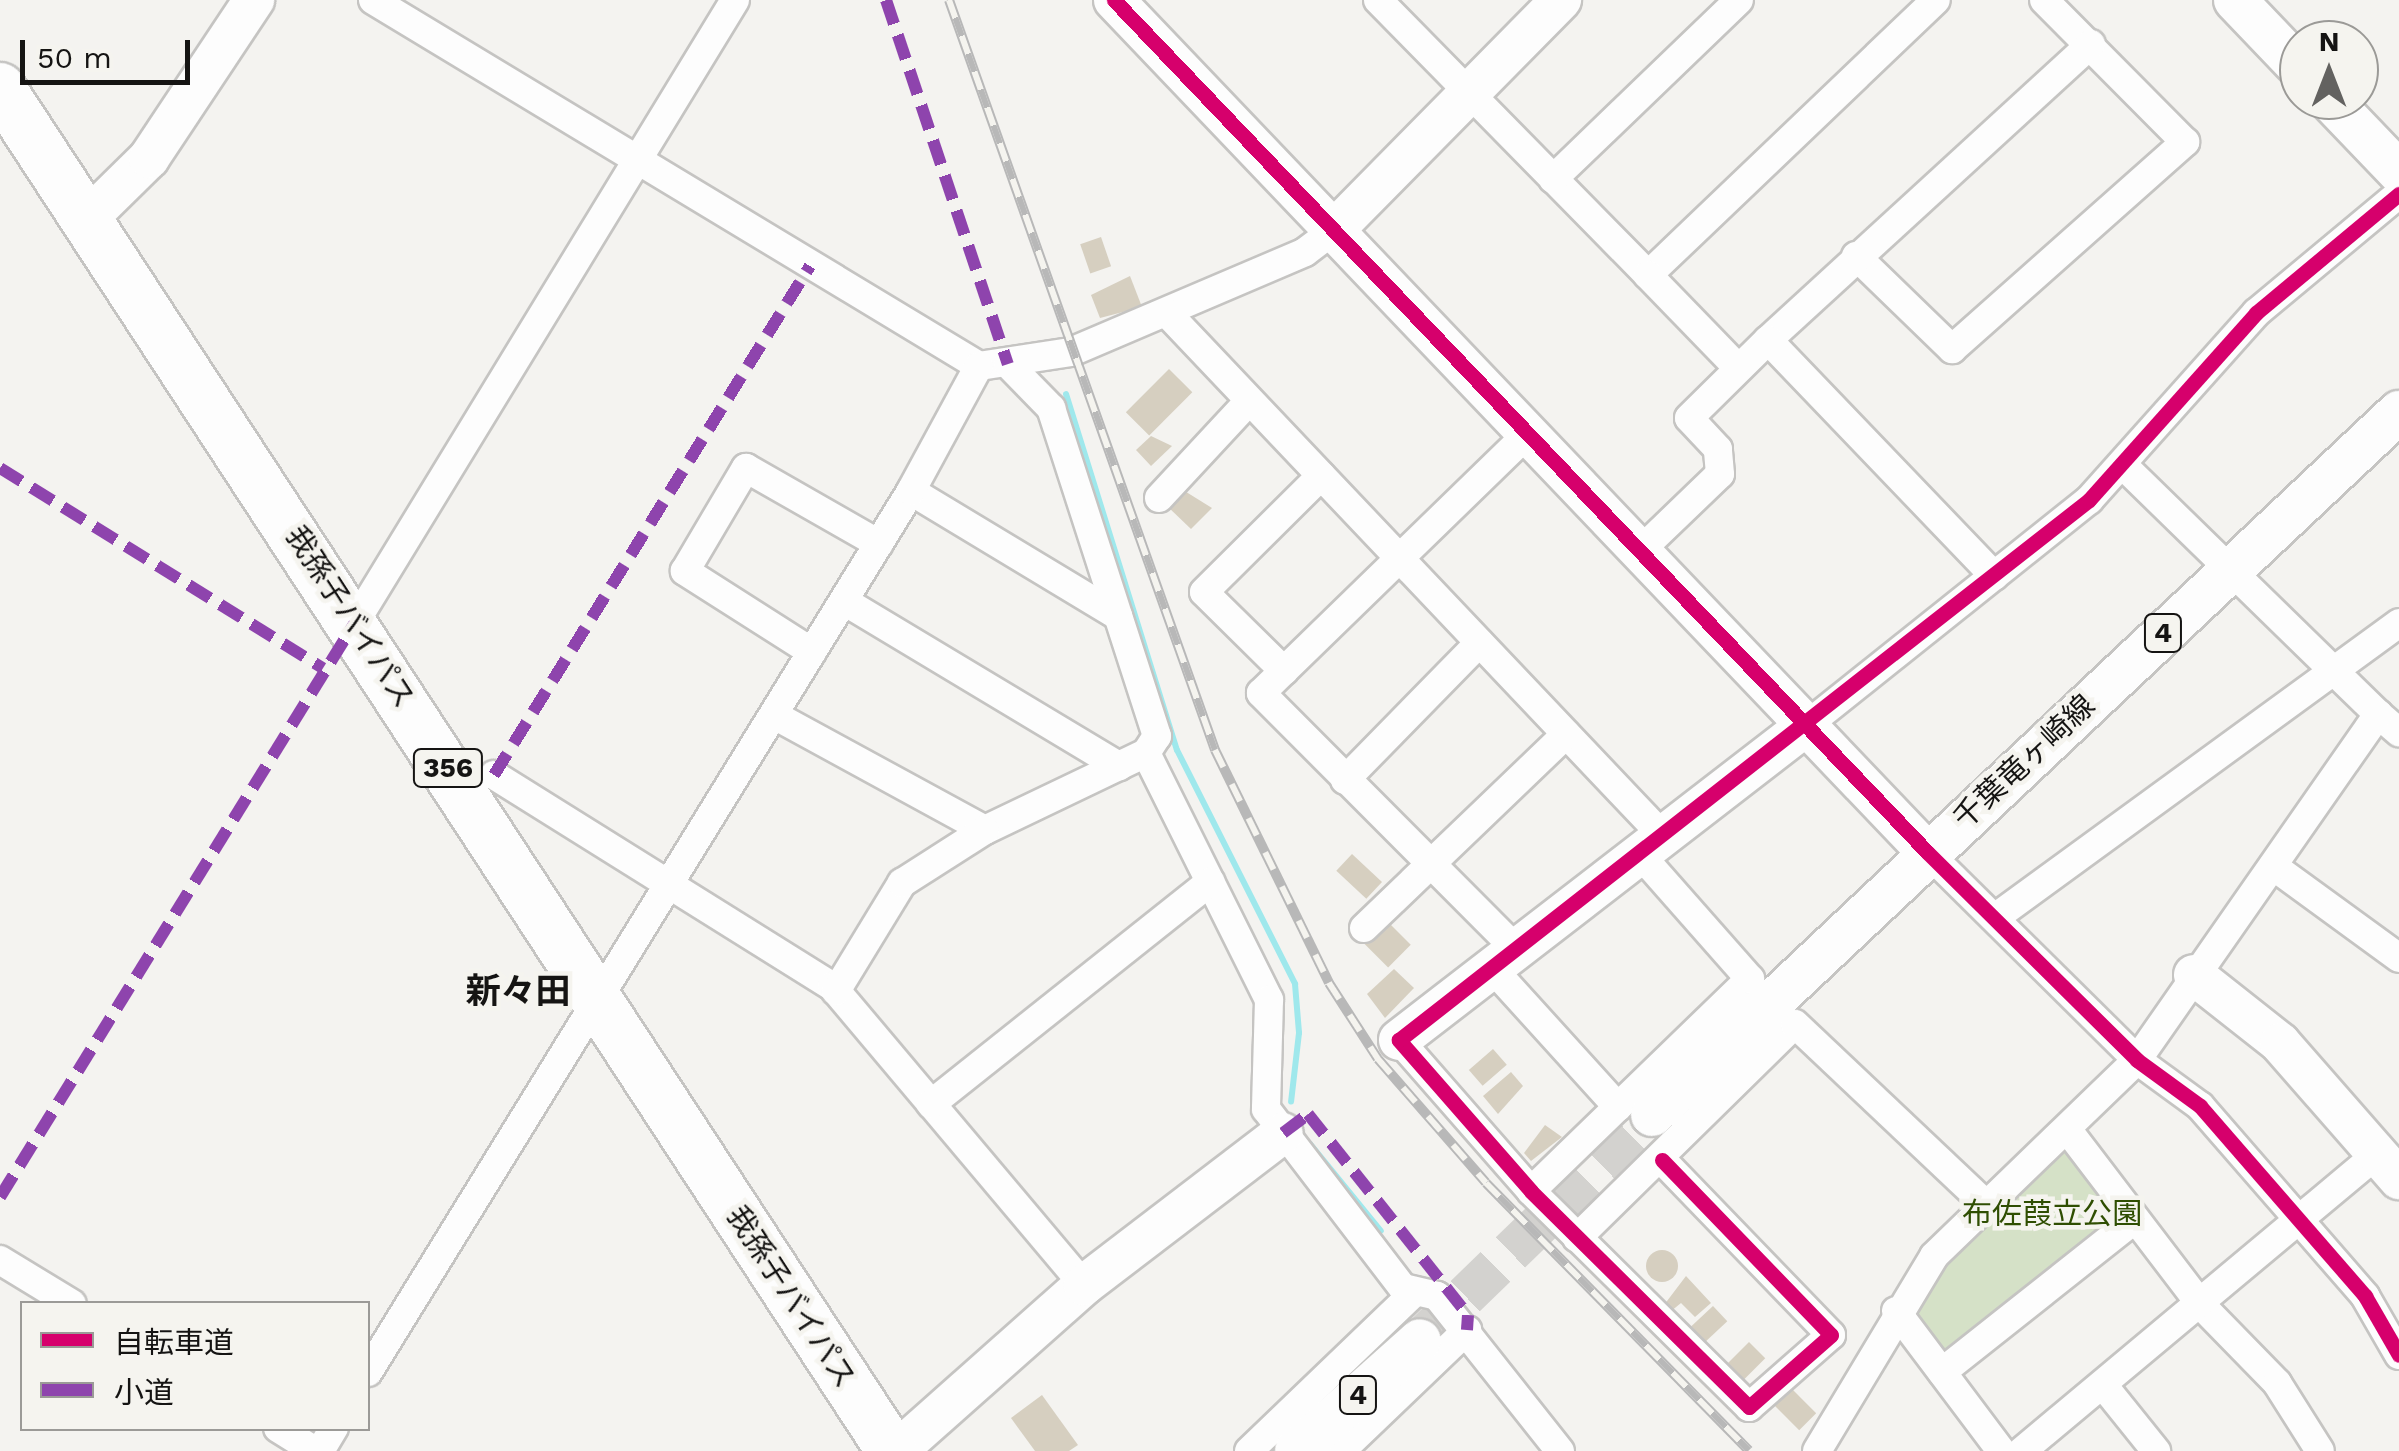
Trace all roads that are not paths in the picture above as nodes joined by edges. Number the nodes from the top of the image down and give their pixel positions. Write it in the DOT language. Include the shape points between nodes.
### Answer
graph roads {
  1 [pos="254,0"];
  2 [pos="373,0"];
  3 [pos="736,0"];
  4 [pos="1114,0"];
  5 [pos="1378,0"];
  6 [pos="1561,0"];
  7 [pos="1739,0"];
  8 [pos="1936,0"];
  9 [pos="2044,0"];
  10 [pos="2234,0"];
  11 [pos="2090,44"];
  12 [pos="2279,46"];
  13 [pos="0,88"];
  14 [pos="1468,94"];
  15 [pos="2349,120"];
  16 [pos="638,160"];
  17 [pos="2399,172"];
  18 [pos="1553,179"];
  19 [pos="2399,194"];
  20 [pos="86,220"];
  21 [pos="1333,231"];
  22 [pos="1856,256"];
  23 [pos="1648,275"];
  24 [pos="1166,314"];
  25 [pos="1768,340"];
  26 [pos="1008,364"];
  27 [pos="979,366"];
  28 [pos="1737,368"];
  29 [pos="1250,401"];
  30 [pos="2399,412"];
  31 [pos="1529,432"];
  32 [pos="2122,464"];
  33 [pos="1321,476"];
  34 [pos="911,491"];
  35 [pos="1160,498"];
  36 [pos="878,544"];
  37 [pos="1642,549"];
  38 [pos="1399,559"];
  39 [pos="2231,570"];
  40 [pos="1994,576"];
  41 [pos="844,601"];
  42 [pos="1118,616"];
  43 [pos="2399,623"];
  44 [pos="354,624"];
  45 [pos="1479,643"];
  46 [pos="812,652"];
  47 [pos="2330,668"];
  48 [pos="1284,671"];
  49 [pos="774,716"];
  50 [pos="2388,723"];
  51 [pos="1806,724"];
  52 [pos="1566,734"];
  53 [pos="1146,753"];
  54 [pos="1119,766"];
  55 [pos="494,775"];
  56 [pos="1345,780"];
  57 [pos="984,830"];
  58 [pos="1651,844"];
  59 [pos="1928,852"];
  60 [pos="1428,866"];
  61 [pos="2273,866"];
  62 [pos="668,880"];
  63 [pos="1210,882"];
  64 [pos="1996,917"];
  65 [pos="1364,928"];
  66 [pos="1503,958"];
  67 [pos="2399,958"];
  68 [pos="2194,975"];
  69 [pos="836,991"];
  70 [pos="595,996"];
  71 [pos="1399,1040"];
  72 [pos="2136,1060"];
  73 [pos="931,1104"];
  74 [pos="1635,1111"];
  75 [pos="2067,1129"];
  76 [pos="1283,1133"];
  77 [pos="2392,1157"];
  78 [pos="1662,1160"];
  79 [pos="1531,1191"];
  80 [pos="1982,1201"];
  81 [pos="2135,1219"];
  82 [pos="2304,1220"];
  83 [pos="1577,1238"];
  84 [pos="0,1260"];
  85 [pos="1084,1285"];
  86 [pos="1414,1293"];
  87 [pos="67,1301"];
  88 [pos="2200,1305"];
  89 [pos="1896,1311"];
  90 [pos="1467,1330"];
  91 [pos="1420,1340"];
  92 [pos="2399,1356"];
  93 [pos="370,1369"];
  94 [pos="1942,1372"];
  95 [pos="2103,1384"];
  96 [pos="283,1431"];
  97 [pos="318,1451"];
  98 [pos="894,1451"];
  99 [pos="1249,1451"];
  100 [pos="1296,1451"];
  101 [pos="1342,1451"];
  102 [pos="1560,1451"];
  103 [pos="1817,1451"];
  104 [pos="2001,1451"];
  105 [pos="2022,1451"];
  106 [pos="2156,1451"];
  107 [pos="2320,1451"];
  1 -- 20 [label="street" via="149,158"];
  2 -- 16 [label="street"];
  3 -- 16 [label="street"];
  4 -- 21 [label="street"];
  5 -- 14 [label="street"];
  6 -- 14 [label="street"];
  7 -- 18 [label="street"];
  8 -- 23 [label="street"];
  9 -- 11 [label="street"];
  10 -- 12 [label="main road"];
  11 -- 22 [label="street"];
  11 -- 22 [label="street" via="2185,142 1952,349"];
  13 -- 20 [label="highway, 我孫子バイパス / 356"];
  14 -- 18 [label="street"];
  14 -- 21 [label="street"];
  15 -- 17 [label="main road"];
  16 -- 27 [label="street"];
  16 -- 44 [label="street"];
  18 -- 23 [label="street"];
  19 -- 32 [label="street" via="2256,313"];
  20 -- 44 [label="highway, 我孫子バイパス / 356"];
  21 -- 24 [label="street" via="1305,252"];
  21 -- 31 [label="street"];
  22 -- 25 [label="street"];
  23 -- 28 [label="street"];
  24 -- 26 [label="street" via="1052,357"];
  24 -- 29 [label="street"];
  25 -- 28 [label="street"];
  25 -- 40 [label="street"];
  26 -- 27 [label="street"];
  26 -- 42 [label="street" via="1051,408"];
  27 -- 34 [label="street"];
  28 -- 37 [label="street" via="1689,418 1718,449 1720,474"];
  29 -- 33 [label="street"];
  29 -- 35 [label="street"];
  30 -- 39 [label="main road, 千葉竜ヶ崎線 / 4"];
  31 -- 37 [label="street"];
  31 -- 38 [label="street"];
  32 -- 39 [label="street"];
  32 -- 40 [label="street"];
  33 -- 38 [label="street"];
  33 -- 48 [label="street" via="1204,592"];
  34 -- 36 [label="street"];
  34 -- 42 [label="street"];
  36 -- 41 [label="street"];
  36 -- 46 [label="street" via="746,468 685,571"];
  37 -- 51 [label="street"];
  38 -- 45 [label="street"];
  38 -- 48 [label="street"];
  39 -- 47 [label="street"];
  39 -- 59 [label="main road, 千葉竜ヶ崎線 / 4"];
  40 -- 51 [label="street"];
  41 -- 46 [label="street"];
  41 -- 54 [label="street"];
  42 -- 53 [label="street" via="1157,736"];
  43 -- 47 [label="street"];
  44 -- 70 [label="highway, 我孫子バイパス / 356"];
  45 -- 52 [label="street"];
  45 -- 56 [label="street"];
  46 -- 49 [label="street"];
  47 -- 50 [label="street"];
  47 -- 64 [label="street" via="2172,794"];
  48 -- 56 [label="street" via="1261,693"];
  49 -- 57 [label="street"];
  49 -- 62 [label="street"];
  50 -- 61 [label="street"];
  51 -- 58 [label="street"];
  51 -- 59 [label="street"];
  52 -- 58 [label="street"];
  52 -- 60 [label="street"];
  53 -- 54 [label="street"];
  53 -- 63 [label="street"];
  54 -- 57 [label="street"];
  55 -- 62 [label="street"];
  56 -- 60 [label="street"];
  57 -- 69 [label="street" via="902,883"];
  58 -- 66 [label="street"];
  58 -- 74 [label="street" via="1750,979"];
  59 -- 64 [label="street"];
  59 -- 74 [label="main road, 千葉竜ヶ崎線 / 4"];
  60 -- 65 [label="street"];
  60 -- 66 [label="street"];
  61 -- 67 [label="street"];
  61 -- 68 [label="street"];
  62 -- 69 [label="street"];
  62 -- 70 [label="street"];
  63 -- 73 [label="street"];
  63 -- 76 [label="street" via="1268,1000 1266,1110"];
  64 -- 72 [label="street"];
  66 -- 71 [label="street"];
  66 -- 74 [label="street"];
  68 -- 72 [label="street"];
  68 -- 77 [label="street" via="2280,1043"];
  69 -- 73 [label="street"];
  70 -- 93 [label="street"];
  70 -- 98 [label="highway, 我孫子バイパス / 356"];
  71 -- 79 [label="street"];
  72 -- 75 [label="street"];
  72 -- 82 [label="street" via="2200,1106"];
  73 -- 85 [label="street"];
  74 -- 79 [label="street"];
  75 -- 80 [label="street"];
  75 -- 81 [label="street"];
  76 -- 85 [label="street"];
  76 -- 86 [label="street"];
  77 -- 82 [label="street"];
  78 -- 80 [label="street" via="1796,1024"];
  78 -- 83 [label="street"];
  78 -- 83 [label="street" via="1831,1335 1750,1407"];
  79 -- 83 [label="street"];
  80 -- 89 [label="street"];
  81 -- 88 [label="street"];
  81 -- 94 [label="street"];
  82 -- 88 [label="street"];
  82 -- 92 [label="street" via="2365,1296"];
  84 -- 87 [label="street"];
  85 -- 98 [label="street"];
  86 -- 90 [label="street" via="1437,1296"];
  86 -- 99 [label="street"];
  88 -- 95 [label="street"];
  88 -- 107 [label="street" via="2277,1383"];
  89 -- 94 [label="street"];
  89 -- 103 [label="street"];
  90 -- 101 [label="street"];
  90 -- 102 [label="street"];
  91 -- 100 [label="main road, 4"];
  94 -- 104 [label="street"];
  95 -- 105 [label="street"];
  95 -- 106 [label="street"];
  96 -- 97 [label="street"];
}
